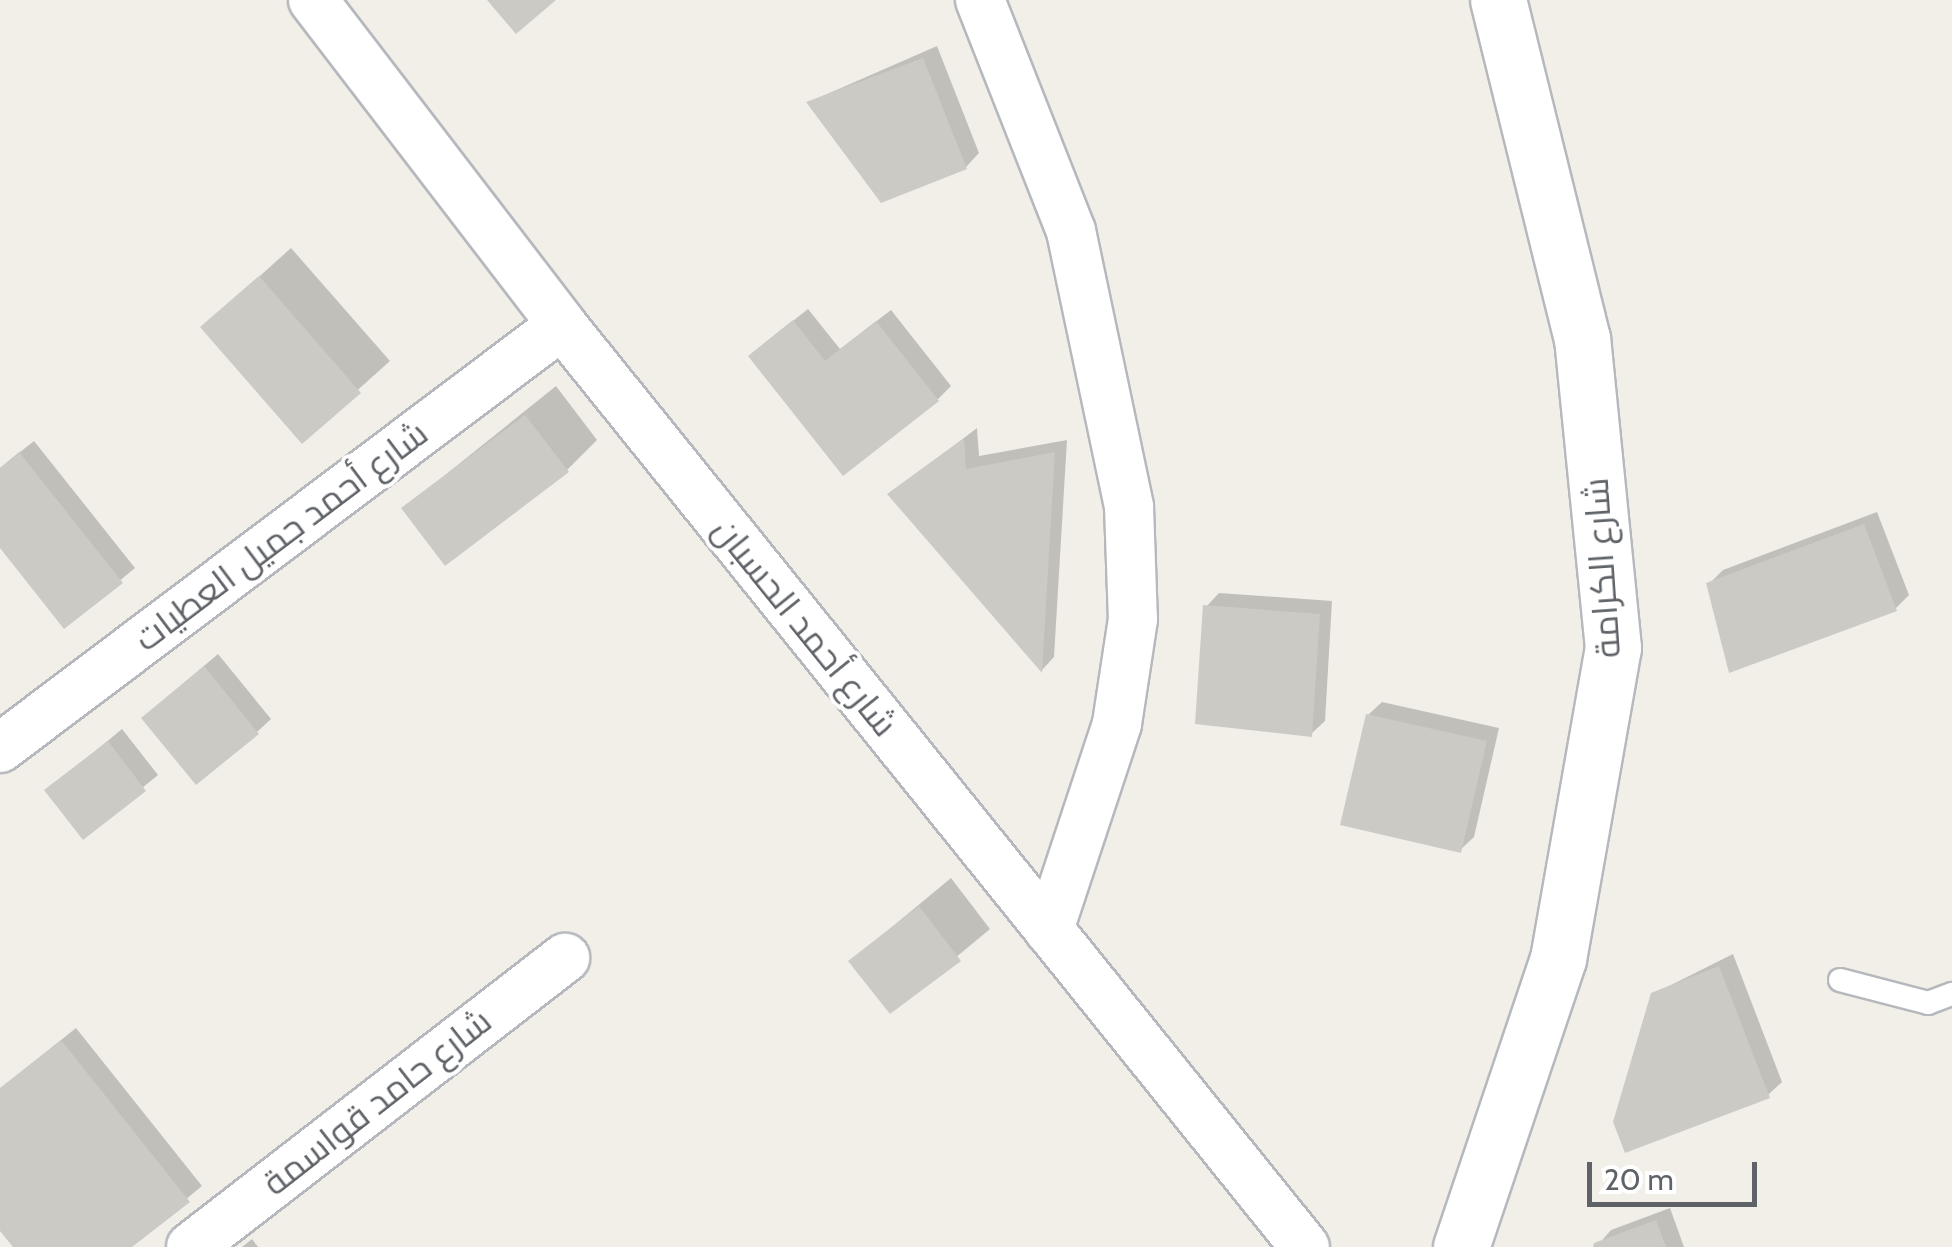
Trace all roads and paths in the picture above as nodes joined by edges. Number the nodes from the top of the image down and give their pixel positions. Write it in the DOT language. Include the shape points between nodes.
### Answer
graph roads {
  1 [pos="314,0"];
  2 [pos="980,0"];
  3 [pos="1498,0"];
  4 [pos="562,325"];
  5 [pos="0,748"];
  6 [pos="1049,930"];
  7 [pos="565,958"];
  8 [pos="1840,980"];
  9 [pos="1952,994"];
  10 [pos="191,1247"];
  11 [pos="1305,1247"];
  12 [pos="1462,1247"];
  1 -- 4 [label="street, شارع أحمد الحسبان"];
  2 -- 6 [label="street" via="1071,232 1128,507 1134,619 1116,724"];
  3 -- 12 [label="street, شارع الكرامة" via="1582,339 1613,648 1558,959"];
  4 -- 5 [label="street, شارع أحمد جميل العطيات"];
  4 -- 6 [label="street, شارع أحمد الحسبان"];
  6 -- 11 [label="street, شارع أحمد الحسبان"];
  7 -- 10 [label="street, شارع حامد قواسمة"];
  8 -- 9 [label="lane" via="1928,1003"];
}
